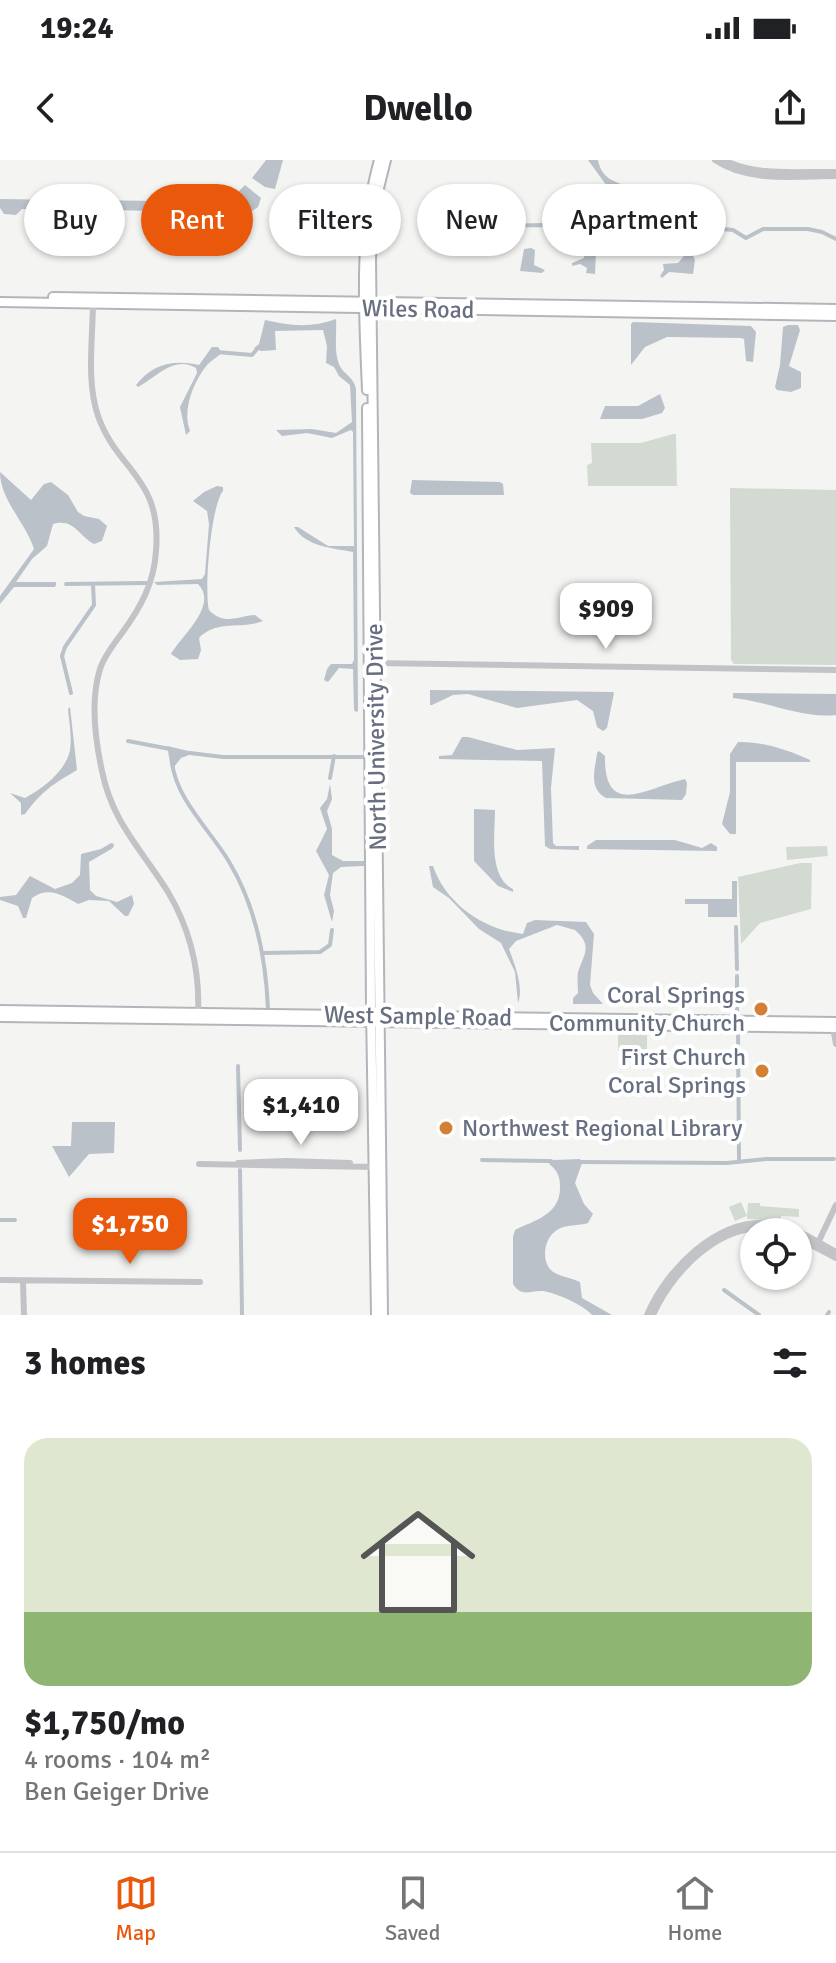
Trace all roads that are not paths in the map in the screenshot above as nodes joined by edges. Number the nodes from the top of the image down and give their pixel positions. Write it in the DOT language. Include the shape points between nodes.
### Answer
graph roads {
  1 [pos="379,160"];
  2 [pos="386,160"];
  3 [pos="715,160"];
  4 [pos="724,160"];
  5 [pos="836,174"];
  6 [pos="0,299"];
  7 [pos="93,300"];
  8 [pos="368,305"];
  9 [pos="836,309"];
  10 [pos="836,316"];
  11 [pos="372,663"];
  12 [pos="836,670"];
  13 [pos="0,1010"];
  14 [pos="291,1014"];
  15 [pos="102,1015"];
  16 [pos="198,1016"];
  17 [pos="0,1017"];
  18 [pos="375,1018"];
  19 [pos="263,1020"];
  20 [pos="521,1020"];
  21 [pos="835,1025"];
  22 [pos="836,1044"];
  23 [pos="199,1164"];
  24 [pos="376,1166"];
  25 [pos="836,1205"];
  26 [pos="740,1228"];
  27 [pos="812,1241"];
  28 [pos="812,1243"];
  29 [pos="818,1245"];
  30 [pos="836,1255"];
  31 [pos="379,1270"];
  32 [pos="0,1280"];
  33 [pos="23,1281"];
  34 [pos="200,1282"];
  35 [pos="24,1315"];
  36 [pos="376,1315"];
  37 [pos="383,1315"];
  38 [pos="650,1315"];
  1 -- 8 [label="main road, North University Drive" via="366,222"];
  2 -- 8 [label="main road, North University Drive" via="373,212"];
  3 -- 5 [label="street" via="747,174"];
  4 -- 5 [label="street" via="756,170"];
  6 -- 7 [label="main road, Wiles Road"];
  7 -- 8 [label="main road, Wiles Road"];
  7 -- 16 [label="street" via="96,408 109,438 149,494 157,525 155,568 143,602 101,667 95,701 99,756 105,787 126,832 169,894 192,947"];
  8 -- 9 [label="main road, Wiles Road"];
  8 -- 10 [label="main road, Wiles Road"];
  8 -- 11 [label="main road, North University Drive"];
  11 -- 12 [label="street"];
  11 -- 18 [label="main road, North University Drive"];
  13 -- 15 [label="main road, West Sample Road"];
  14 -- 16 [label="main road, West Sample Road"];
  14 -- 18 [label="main road, West Sample Road"];
  14 -- 19 [label="main road"];
  15 -- 16 [label="main road, West Sample Road"];
  15 -- 16 [label="main road, West Sample Road"];
  15 -- 17 [label="main road"];
  16 -- 19 [label="main road, West Sample Road"];
  18 -- 19 [label="main road, West Sample Road"];
  18 -- 20 [label="main road, West Sample Road"];
  18 -- 20 [label="main road, West Sample Road"];
  18 -- 24 [label="main road, North University Drive"];
  20 -- 21 [label="main road, West Sample Road"];
  20 -- 21 [label="main road"];
  21 -- 22 [label="street"];
  23 -- 24 [label="street"];
  24 -- 31 [label="main road, North University Drive"];
  24 -- 31 [label="main road, North University Drive"];
  25 -- 29 [label="street"];
  26 -- 38 [label="street" via="704,1243 677,1267"];
  27 -- 29 [label="street"];
  28 -- 29 [label="street"];
  29 -- 30 [label="street"];
  31 -- 36 [label="main road, North University Drive"];
  31 -- 37 [label="main road, North University Drive"];
  32 -- 33 [label="street"];
  33 -- 34 [label="street"];
  33 -- 35 [label="street"];
}
